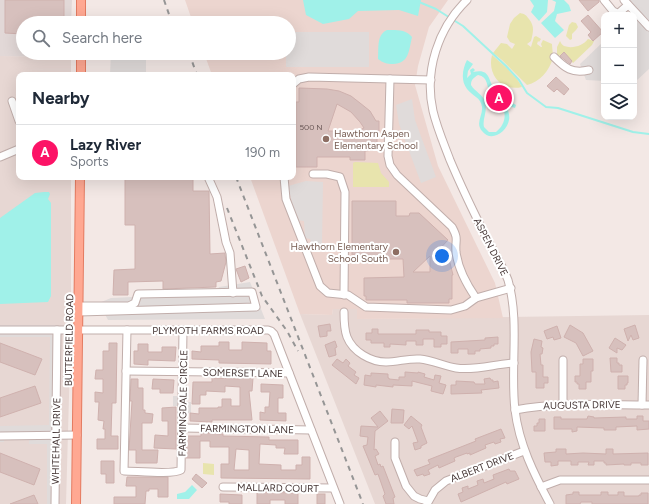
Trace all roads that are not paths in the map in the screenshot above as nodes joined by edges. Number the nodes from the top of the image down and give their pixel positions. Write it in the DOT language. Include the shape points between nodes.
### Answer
graph roads {
  1 [pos="81,0"];
  2 [pos="467,0"];
  3 [pos="604,0"];
  4 [pos="626,2"];
  5 [pos="81,16"];
  6 [pos="649,27"];
  7 [pos="554,57"];
  8 [pos="81,60"];
  9 [pos="589,70"];
  10 [pos="81,72"];
  11 [pos="390,79"];
  12 [pos="431,80"];
  13 [pos="296,82"];
  14 [pos="12,101"];
  15 [pos="16,113"];
  16 [pos="16,150"];
  17 [pos="0,157"];
  18 [pos="313,174"];
  19 [pos="80,180"];
  20 [pos="209,180"];
  21 [pos="284,180"];
  22 [pos="510,288"];
  23 [pos="232,292"];
  24 [pos="344,295"];
  25 [pos="476,298"];
  26 [pos="79,309"];
  27 [pos="344,312"];
  28 [pos="0,330"];
  29 [pos="57,330"];
  30 [pos="79,330"];
  31 [pos="127,330"];
  32 [pos="183,330"];
  33 [pos="563,360"];
  34 [pos="643,360"];
  35 [pos="514,363"];
  36 [pos="126,371"];
  37 [pos="183,372"];
  38 [pos="289,373"];
  39 [pos="563,404"];
  40 [pos="646,405"];
  41 [pos="515,410"];
  42 [pos="182,428"];
  43 [pos="311,430"];
  44 [pos="77,434"];
  45 [pos="56,435"];
  46 [pos="0,436"];
  47 [pos="395,442"];
  48 [pos="524,451"];
  49 [pos="649,480"];
  50 [pos="223,487"];
  51 [pos="541,487"];
  52 [pos="333,488"];
  53 [pos="428,503"];
  54 [pos="55,504"];
  55 [pos="76,504"];
  56 [pos="340,504"];
  57 [pos="550,504"];
  1 -- 5 [label="main road"];
  2 -- 12 [label="street, ASPEN DRIVE" via="444,30 437,47"];
  3 -- 4 [label="street" via="617,13"];
  4 -- 6 [label="street"];
  7 -- 9 [label="street" via="568,70"];
  8 -- 10 [label="main road"];
  11 -- 12 [label="street"];
  11 -- 13 [label="street" via="309,77"];
  11 -- 25 [label="street" via="390,165 397,175 452,227 456,235 460,269"];
  12 -- 22 [label="street, ASPEN DRIVE" via="430,92 439,132 464,193 505,271"];
  14 -- 15 [label="street"];
  16 -- 17 [label="street"];
  18 -- 24 [label="street" via="340,177 345,192"];
  19 -- 26 [label="main road, BUTTERFIELD ROAD"];
  20 -- 23 [label="street" via="230,253"];
  21 -- 24 [label="street" via="286,199 320,286 328,293"];
  22 -- 25 [label="street"];
  22 -- 35 [label="street, ASPEN DRIVE" via="514,311"];
  23 -- 26 [label="street" via="138,294 135,303 129,306"];
  23 -- 26 [label="street" via="252,292 256,307"];
  24 -- 25 [label="street" via="366,307 384,309 450,310 465,306"];
  26 -- 30 [label="main road, BUTTERFIELD ROAD"];
  27 -- 35 [label="street" via="346,335 349,340 361,354 374,360 385,362 420,359 456,368"];
  28 -- 29 [label="street, PLYMOTH FARMS ROAD"];
  29 -- 30 [label="street, PLYMOTH FARMS ROAD"];
  29 -- 45 [label="street, WHITEHALL DRIVE"];
  30 -- 31 [label="street, PLYMOTH FARMS ROAD"];
  30 -- 44 [label="main road, BUTTERFIELD ROAD"];
  31 -- 32 [label="street, PLYMOTH FARMS ROAD"];
  31 -- 36 [label="street, FARMINGDALE CIRCLE"];
  32 -- 37 [label="street, FARMINGDALE CIRCLE"];
  32 -- 38 [label="street, PLYMOTH FARMS ROAD" via="271,331"];
  33 -- 39 [label="street"];
  34 -- 40 [label="street"];
  35 -- 41 [label="street, ASPEN DRIVE"];
  36 -- 37 [label="street, SOMERSET LANE"];
  36 -- 42 [label="street, FARMINGDALE CIRCLE" via="124,471 179,472"];
  37 -- 38 [label="street, SOMERSET LANE"];
  37 -- 42 [label="street, FARMINGDALE CIRCLE"];
  38 -- 43 [label="street, PLYMOTH FARMS ROAD"];
  39 -- 40 [label="street, AUGUSTA DRIVE"];
  39 -- 41 [label="street, AUGUSTA DRIVE"];
  41 -- 48 [label="street, ASPEN DRIVE"];
  42 -- 43 [label="street, FARMINGTON LANE"];
  43 -- 52 [label="street, PLYMOTH FARMS ROAD"];
  44 -- 45 [label="street"];
  44 -- 55 [label="main road, BUTTERFIELD ROAD"];
  45 -- 46 [label="street"];
  45 -- 54 [label="street, WHITEHALL DRIVE"];
  47 -- 53 [label="street" via="395,458 406,486 414,496"];
  48 -- 51 [label="street, ASPEN DRIVE"];
  48 -- 53 [label="street, ALBERT DRIVE" via="446,481 435,490"];
  49 -- 51 [label="street" via="560,480"];
  50 -- 52 [label="street, MALLARD COURT"];
  51 -- 57 [label="street, ASPEN DRIVE"];
  52 -- 56 [label="street, PLYMOTH FARMS ROAD"];
}
